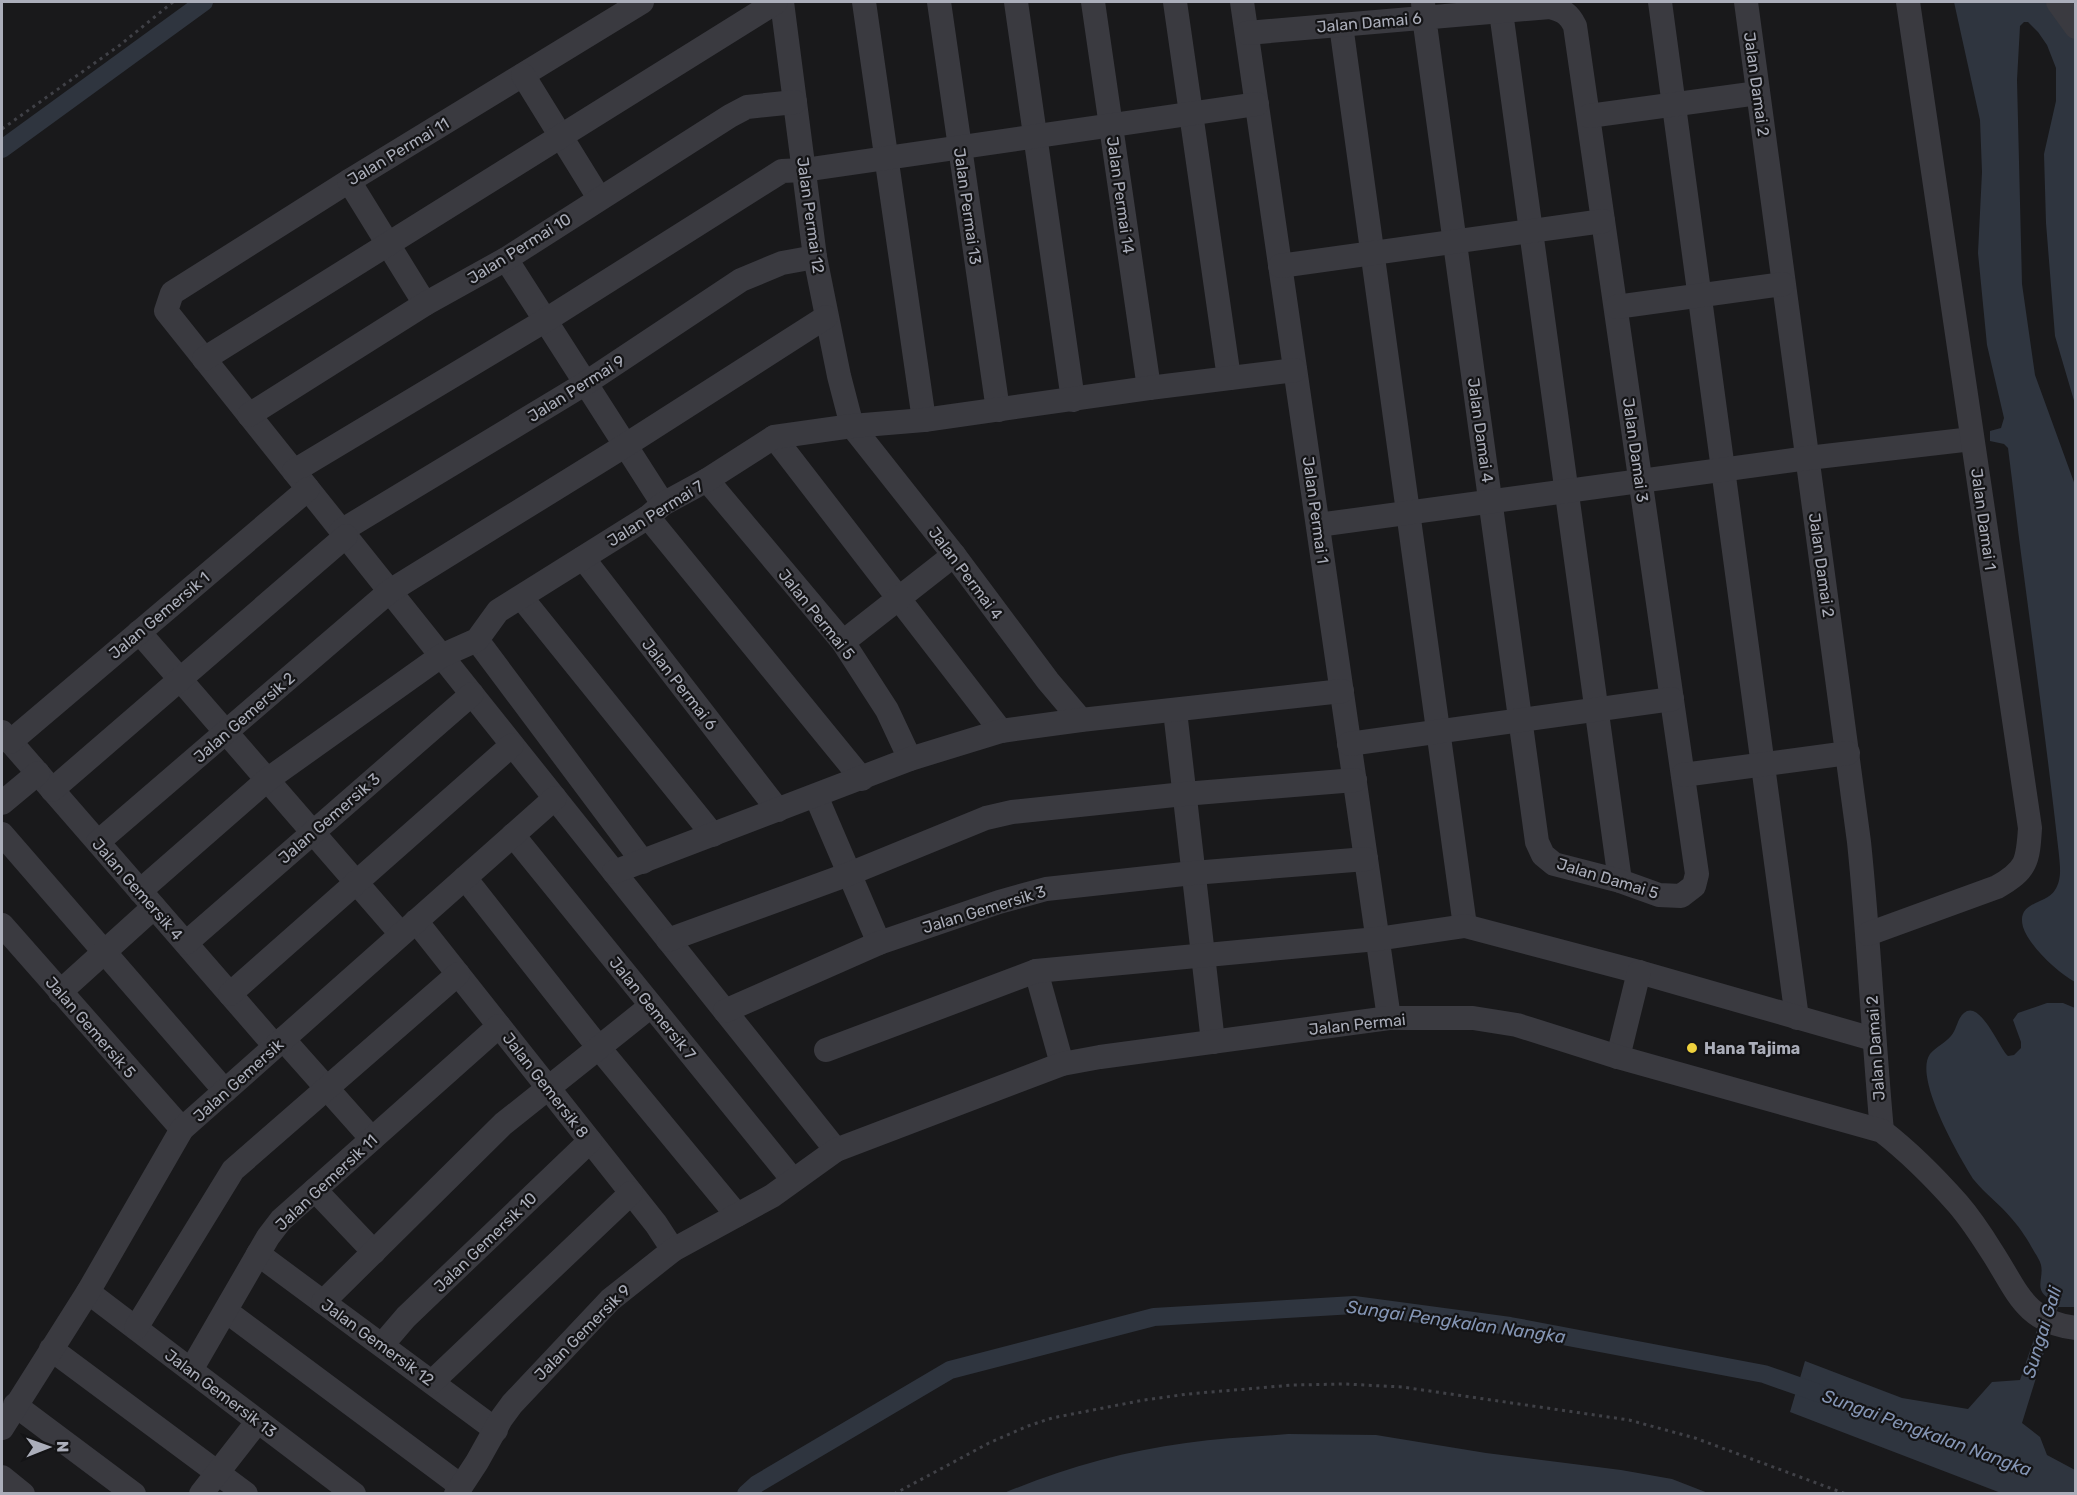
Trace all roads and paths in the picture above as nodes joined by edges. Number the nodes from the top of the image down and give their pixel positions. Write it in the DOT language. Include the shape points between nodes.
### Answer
graph roads {
  1 [pos="173,2"];
  2 [pos="642,2"];
  3 [pos="776,2"];
  4 [pos="782,2"];
  5 [pos="864,2"];
  6 [pos="939,2"];
  7 [pos="1016,2"];
  8 [pos="1093,2"];
  9 [pos="1175,2"];
  10 [pos="1242,2"];
  11 [pos="1660,2"];
  12 [pos="1746,2"];
  13 [pos="1908,2"];
  14 [pos="2058,2"];
  15 [pos="1423,9"];
  16 [pos="1562,10"];
  17 [pos="1501,12"];
  18 [pos="1341,25"];
  19 [pos="2076,27"];
  20 [pos="1247,33"];
  21 [pos="523,75"];
  22 [pos="1758,93"];
  23 [pos="795,102"];
  24 [pos="1257,104"];
  25 [pos="1674,104"];
  26 [pos="1191,114"];
  27 [pos="1588,116"];
  28 [pos="1111,125"];
  29 [pos="2,129"];
  30 [pos="561,136"];
  31 [pos="1035,137"];
  32 [pos="960,148"];
  33 [pos="887,158"];
  34 [pos="804,170"];
  35 [pos="349,181"];
  36 [pos="599,198"];
  37 [pos="1603,221"];
  38 [pos="1531,231"];
  39 [pos="1455,242"];
  40 [pos="388,244"];
  41 [pos="1372,253"];
  42 [pos="815,257"];
  43 [pos="506,259"];
  44 [pos="1280,266"];
  45 [pos="1782,284"];
  46 [pos="1700,295"];
  47 [pos="425,304"];
  48 [pos="1616,307"];
  49 [pos="826,316"];
  50 [pos="546,320"];
  51 [pos="204,359"];
  52 [pos="1295,370"];
  53 [pos="1229,378"];
  54 [pos="586,383"];
  55 [pos="1149,388"];
  56 [pos="1073,400"];
  57 [pos="998,410"];
  58 [pos="249,415"];
  59 [pos="924,420"];
  60 [pos="852,426"];
  61 [pos="774,437"];
  62 [pos="1972,439"];
  63 [pos="626,445"];
  64 [pos="1808,458"];
  65 [pos="1723,469"];
  66 [pos="301,480"];
  67 [pos="707,480"];
  68 [pos="1641,481"];
  69 [pos="1566,491"];
  70 [pos="1490,501"];
  71 [pos="655,511"];
  72 [pos="1408,512"];
  73 [pos="1318,525"];
  74 [pos="344,533"];
  75 [pos="954,555"];
  76 [pos="583,558"];
  77 [pos="390,591"];
  78 [pos="521,597"];
  79 [pos="898,599"];
  80 [pos="139,632"];
  81 [pos="477,640"];
  82 [pos="843,642"];
  83 [pos="441,656"];
  84 [pos="180,680"];
  85 [pos="1342,691"];
  86 [pos="472,694"];
  87 [pos="1672,699"];
  88 [pos="1597,709"];
  89 [pos="1175,711"];
  90 [pos="1080,720"];
  91 [pos="1520,720"];
  92 [pos="1001,731"];
  93 [pos="1438,732"];
  94 [pos="225,733"];
  95 [pos="6,737"];
  96 [pos="1350,744"];
  97 [pos="512,745"];
  98 [pos="1848,753"];
  99 [pos="910,759"];
  100 [pos="1763,764"];
  101 [pos="1683,775"];
  102 [pos="862,778"];
  103 [pos="267,780"];
  104 [pos="1354,780"];
  105 [pos="45,782"];
  106 [pos="1184,794"];
  107 [pos="816,796"];
  108 [pos="555,798"];
  109 [pos="2,803"];
  110 [pos="778,810"];
  111 [pos="312,832"];
  112 [pos="2,834"];
  113 [pos="513,835"];
  114 [pos="713,835"];
  115 [pos="98,842"];
  116 [pos="1537,842"];
  117 [pos="1366,859"];
  118 [pos="643,862"];
  119 [pos="614,872"];
  120 [pos="1193,873"];
  121 [pos="849,874"];
  122 [pos="465,878"];
  123 [pos="1620,881"];
  124 [pos="356,882"];
  125 [pos="1688,892"];
  126 [pos="147,899"];
  127 [pos="2,925"];
  128 [pos="1465,926"];
  129 [pos="409,928"];
  130 [pos="1868,934"];
  131 [pos="1377,939"];
  132 [pos="668,940"];
  133 [pos="186,943"];
  134 [pos="879,943"];
  135 [pos="104,952"];
  136 [pos="1203,956"];
  137 [pos="1036,971"];
  138 [pos="1639,972"];
  139 [pos="458,974"];
  140 [pos="60,992"];
  141 [pos="230,994"];
  142 [pos="651,1006"];
  143 [pos="725,1011"];
  144 [pos="1389,1018"];
  145 [pos="1797,1018"];
  146 [pos="499,1026"];
  147 [pos="1873,1039"];
  148 [pos="279,1042"];
  149 [pos="1213,1042"];
  150 [pos="599,1048"];
  151 [pos="826,1050"];
  152 [pos="1618,1057"];
  153 [pos="1062,1064"];
  154 [pos="326,1087"];
  155 [pos="547,1087"];
  156 [pos="225,1091"];
  157 [pos="182,1129"];
  158 [pos="1882,1131"];
  159 [pos="372,1139"];
  160 [pos="590,1141"];
  161 [pos="836,1150"];
  162 [pos="793,1180"];
  163 [pos="315,1190"];
  164 [pos="631,1193"];
  165 [pos="737,1215"];
  166 [pos="674,1250"];
  167 [pos="374,1252"];
  168 [pos="258,1254"];
  169 [pos="88,1292"];
  170 [pos="323,1302"];
  171 [pos="226,1311"];
  172 [pos="2068,1327"];
  173 [pos="136,1328"];
  174 [pos="382,1345"];
  175 [pos="51,1349"];
  176 [pos="191,1370"];
  177 [pos="432,1382"];
  178 [pos="15,1405"];
  179 [pos="258,1421"];
  180 [pos="2,1428"];
  181 [pos="496,1431"];
  182 [pos="218,1473"];
  183 [pos="2,1477"];
  184 [pos="459,1490"];
  185 [pos="23,1494"];
  186 [pos="134,1494"];
  187 [pos="201,1494"];
  188 [pos="246,1494"];
  189 [pos="354,1494"];
  190 [pos="894,1494"];
  191 [pos="1846,1494"];
  1 -- 29 [label="path"];
  2 -- 21 [label="street, Jalan Permai 11"];
  3 -- 30 [label="street"];
  4 -- 23 [label="street, Jalan Permai 12"];
  5 -- 33 [label="street"];
  6 -- 32 [label="street, Jalan Permai 13"];
  7 -- 31 [label="street"];
  8 -- 28 [label="street, Jalan Permai 14"];
  9 -- 26 [label="street"];
  10 -- 20 [label="street, Jalan Permai 1"];
  11 -- 25 [label="street"];
  12 -- 22 [label="street, Jalan Damai 2"];
  13 -- 62 [label="street, Jalan Damai 1"];
  14 -- 19 [label="street"];
  15 -- 17 [label="street, Jalan Damai 6"];
  15 -- 18 [label="street, Jalan Damai 6"];
  15 -- 39 [label="street, Jalan Damai 4"];
  16 -- 17 [label="street, Jalan Damai 6" via="1550,7"];
  16 -- 27 [label="street, Jalan Damai 3" via="1575,26"];
  17 -- 38 [label="street"];
  18 -- 20 [label="street, Jalan Damai 6"];
  18 -- 41 [label="street"];
  20 -- 24 [label="street, Jalan Permai 1"];
  21 -- 30 [label="street"];
  21 -- 35 [label="street, Jalan Permai 11"];
  22 -- 25 [label="street"];
  22 -- 45 [label="street, Jalan Damai 2"];
  23 -- 34 [label="street, Jalan Permai 12"];
  23 -- 36 [label="street, Jalan Permai 10" via="747,107"];
  24 -- 26 [label="street, Jalan Gemersik 1"];
  24 -- 44 [label="street, Jalan Permai 1"];
  25 -- 27 [label="street"];
  25 -- 46 [label="street"];
  26 -- 28 [label="street, Jalan Gemersik 1"];
  26 -- 53 [label="street"];
  27 -- 37 [label="street, Jalan Damai 3"];
  28 -- 31 [label="street, Jalan Gemersik 1"];
  28 -- 55 [label="street, Jalan Permai 14"];
  30 -- 36 [label="street"];
  30 -- 40 [label="street"];
  31 -- 32 [label="street, Jalan Gemersik 1"];
  31 -- 56 [label="street"];
  32 -- 33 [label="street, Jalan Gemersik 1"];
  32 -- 57 [label="street, Jalan Permai 13"];
  33 -- 34 [label="street, Jalan Gemersik 1"];
  33 -- 59 [label="street"];
  34 -- 42 [label="street, Jalan Permai 12"];
  34 -- 50 [label="street, Jalan Gemersik 1" via="782,171"];
  35 -- 40 [label="street"];
  35 -- 51 [label="street, Jalan Permai 11" via="172,293 166,311"];
  36 -- 43 [label="street, Jalan Permai 10"];
  37 -- 38 [label="street"];
  37 -- 48 [label="street, Jalan Damai 3"];
  38 -- 39 [label="street"];
  38 -- 69 [label="street"];
  39 -- 41 [label="street"];
  39 -- 70 [label="street, Jalan Damai 4"];
  40 -- 47 [label="street"];
  40 -- 51 [label="street"];
  41 -- 44 [label="street"];
  41 -- 72 [label="street"];
  42 -- 49 [label="street, Jalan Permai 12"];
  42 -- 54 [label="street, Jalan Permai 9" via="782,263 741,280"];
  43 -- 47 [label="street, Jalan Permai 10"];
  43 -- 50 [label="street"];
  44 -- 52 [label="street, Jalan Permai 1"];
  45 -- 46 [label="street"];
  45 -- 64 [label="street, Jalan Damai 2"];
  46 -- 48 [label="street"];
  46 -- 65 [label="street"];
  47 -- 58 [label="street, Jalan Permai 10"];
  48 -- 68 [label="street, Jalan Damai 3"];
  49 -- 60 [label="street, Jalan Permai 12"];
  49 -- 63 [label="street, Jalan Gemersik 2"];
  50 -- 54 [label="street"];
  50 -- 66 [label="street, Jalan Gemersik 1"];
  51 -- 58 [label="street"];
  52 -- 53 [label="street, Jalan Permai 7"];
  52 -- 73 [label="street, Jalan Permai 1"];
  53 -- 55 [label="street, Jalan Permai 7"];
  54 -- 63 [label="street"];
  54 -- 74 [label="street, Jalan Permai 9"];
  55 -- 56 [label="street, Jalan Permai 7"];
  56 -- 57 [label="street, Jalan Permai 7"];
  57 -- 59 [label="street, Jalan Permai 7"];
  58 -- 66 [label="street"];
  59 -- 60 [label="street, Jalan Permai 7"];
  60 -- 61 [label="street, Jalan Permai 7"];
  60 -- 75 [label="street, Jalan Permai 4"];
  61 -- 67 [label="street, Jalan Permai 7"];
  61 -- 79 [label="street"];
  62 -- 64 [label="street"];
  62 -- 130 [label="street, Jalan Damai 1" via="2030,828 2028,848 2024,866 1997,887"];
  63 -- 71 [label="street"];
  63 -- 77 [label="street, Jalan Gemersik 2"];
  64 -- 65 [label="street"];
  64 -- 98 [label="street, Jalan Damai 2"];
  65 -- 68 [label="street"];
  65 -- 100 [label="street"];
  66 -- 74 [label="street"];
  66 -- 80 [label="street, Jalan Gemersik 1"];
  67 -- 71 [label="street, Jalan Permai 7"];
  67 -- 82 [label="street, Jalan Permai 5"];
  68 -- 69 [label="street"];
  68 -- 87 [label="street, Jalan Damai 3"];
  69 -- 70 [label="street"];
  69 -- 88 [label="street"];
  70 -- 72 [label="street"];
  70 -- 91 [label="street, Jalan Damai 4"];
  71 -- 76 [label="street, Jalan Permai 7"];
  71 -- 102 [label="street"];
  72 -- 73 [label="street"];
  72 -- 93 [label="street"];
  73 -- 85 [label="street, Jalan Permai 1"];
  74 -- 77 [label="street"];
  74 -- 84 [label="street, Jalan Permai 9"];
  75 -- 79 [label="street"];
  75 -- 90 [label="street, Jalan Permai 4"];
  76 -- 78 [label="street, Jalan Permai 7"];
  76 -- 110 [label="street, Jalan Permai 6"];
  77 -- 83 [label="street"];
  77 -- 94 [label="street, Jalan Gemersik 2"];
  78 -- 81 [label="street, Jalan Permai 7" via="498,611"];
  78 -- 114 [label="street"];
  79 -- 82 [label="street"];
  79 -- 92 [label="street"];
  80 -- 84 [label="street, Jalan Gemersik 8"];
  80 -- 95 [label="street, Jalan Gemersik 1"];
  81 -- 83 [label="street"];
  81 -- 118 [label="street"];
  82 -- 99 [label="street, Jalan Permai 5" via="887,710"];
  83 -- 86 [label="street"];
  83 -- 103 [label="street"];
  84 -- 94 [label="street, Jalan Gemersik 8"];
  84 -- 105 [label="street, Jalan Permai 9"];
  85 -- 89 [label="street"];
  85 -- 96 [label="street, Jalan Permai 1"];
  86 -- 97 [label="street"];
  86 -- 111 [label="street, Jalan Gemersik 3"];
  87 -- 88 [label="street"];
  87 -- 101 [label="street, Jalan Damai 3"];
  88 -- 91 [label="street"];
  88 -- 123 [label="street"];
  89 -- 90 [label="street"];
  89 -- 106 [label="street"];
  90 -- 92 [label="street"];
  91 -- 93 [label="street"];
  91 -- 116 [label="street, Jalan Damai 4"];
  92 -- 99 [label="street"];
  93 -- 96 [label="street"];
  93 -- 128 [label="street"];
  94 -- 103 [label="street, Jalan Gemersik 8"];
  94 -- 115 [label="street, Jalan Gemersik 2"];
  95 -- 105 [label="street, Jalan Gemersik 4"];
  96 -- 104 [label="street, Jalan Permai 1"];
  97 -- 108 [label="street"];
  97 -- 124 [label="street"];
  98 -- 100 [label="street"];
  98 -- 130 [label="street, Jalan Damai 2"];
  99 -- 102 [label="street"];
  100 -- 101 [label="street"];
  100 -- 145 [label="street"];
  101 -- 125 [label="street, Jalan Damai 3" via="1697,874"];
  102 -- 107 [label="street"];
  103 -- 111 [label="street, Jalan Gemersik 8"];
  103 -- 126 [label="street"];
  104 -- 106 [label="street"];
  104 -- 117 [label="street, Jalan Permai 1"];
  105 -- 109 [label="street, Jalan Permai 9"];
  105 -- 115 [label="street, Jalan Gemersik 4"];
  106 -- 120 [label="street"];
  106 -- 121 [label="street" via="986,818"];
  107 -- 110 [label="street"];
  107 -- 121 [label="street"];
  108 -- 113 [label="street, Jalan Gemersik"];
  108 -- 119 [label="street"];
  110 -- 114 [label="street"];
  111 -- 124 [label="street, Jalan Gemersik 8"];
  111 -- 133 [label="street, Jalan Gemersik 3"];
  112 -- 135 [label="street"];
  113 -- 122 [label="street, Jalan Gemersik"];
  113 -- 142 [label="street, Jalan Gemersik 7"];
  114 -- 118 [label="street"];
  115 -- 126 [label="street, Jalan Gemersik 4"];
  116 -- 123 [label="street, Jalan Damai 5" via="1543,855 1554,864"];
  117 -- 120 [label="street, Jalan Gemersik 3"];
  117 -- 131 [label="street, Jalan Permai 1"];
  118 -- 119 [label="street"];
  119 -- 132 [label="street"];
  120 -- 134 [label="street, Jalan Gemersik 3" via="1046,889"];
  120 -- 136 [label="street"];
  121 -- 132 [label="street"];
  121 -- 134 [label="street"];
  122 -- 129 [label="street, Jalan Gemersik"];
  122 -- 150 [label="street"];
  123 -- 125 [label="street, Jalan Damai 5" via="1659,895 1681,896"];
  124 -- 129 [label="street, Jalan Gemersik 8"];
  124 -- 141 [label="street"];
  126 -- 133 [label="street, Jalan Gemersik 4"];
  126 -- 135 [label="street"];
  127 -- 140 [label="street, Jalan Gemersik 5"];
  128 -- 131 [label="street"];
  128 -- 138 [label="street"];
  129 -- 139 [label="street, Jalan Gemersik 8"];
  129 -- 148 [label="street, Jalan Gemersik"];
  130 -- 147 [label="street, Jalan Damai 2"];
  131 -- 136 [label="street"];
  131 -- 144 [label="street, Jalan Permai 1"];
  132 -- 143 [label="street"];
  133 -- 141 [label="street, Jalan Gemersik 4"];
  134 -- 143 [label="street, Jalan Gemersik 3"];
  135 -- 140 [label="street"];
  135 -- 156 [label="street"];
  136 -- 137 [label="street"];
  136 -- 149 [label="street"];
  137 -- 151 [label="street"];
  137 -- 153 [label="street"];
  138 -- 145 [label="street"];
  138 -- 152 [label="street"];
  139 -- 146 [label="street, Jalan Gemersik 8"];
  139 -- 154 [label="street"];
  140 -- 157 [label="street, Jalan Gemersik 5"];
  141 -- 148 [label="street, Jalan Gemersik 4"];
  142 -- 150 [label="street"];
  142 -- 162 [label="street, Jalan Gemersik 7"];
  143 -- 161 [label="street"];
  144 -- 149 [label="street, Jalan Permai"];
  144 -- 152 [label="street, Jalan Permai" via="1473,1018 1517,1025"];
  145 -- 147 [label="street"];
  146 -- 155 [label="street, Jalan Gemersik 8"];
  146 -- 159 [label="street, Jalan Gemersik 11"];
  147 -- 158 [label="street, Jalan Damai 2"];
  148 -- 154 [label="street, Jalan Gemersik 4"];
  148 -- 156 [label="street, Jalan Gemersik"];
  149 -- 153 [label="street, Jalan Permai"];
  150 -- 155 [label="street"];
  150 -- 165 [label="street"];
  152 -- 158 [label="street, Jalan Permai"];
  153 -- 161 [label="street, Jalan Permai"];
  154 -- 159 [label="street, Jalan Gemersik 4"];
  154 -- 173 [label="street" via="232,1170"];
  155 -- 160 [label="street, Jalan Gemersik 8"];
  155 -- 167 [label="street" via="503,1124"];
  156 -- 157 [label="street, Jalan Gemersik"];
  157 -- 169 [label="street, Jalan Gemersik"];
  158 -- 172 [label="street" via="1958,1204 2015,1292 2034,1314"];
  159 -- 163 [label="street, Jalan Gemersik 11"];
  160 -- 164 [label="street, Jalan Gemersik 8"];
  160 -- 174 [label="street, Jalan Gemersik 10" via="405,1317"];
  161 -- 162 [label="street, Jalan Gemersik 9"];
  162 -- 165 [label="street, Jalan Gemersik 9"];
  163 -- 167 [label="street"];
  163 -- 168 [label="street, Jalan Gemersik 11" via="281,1220"];
  164 -- 166 [label="street, Jalan Gemersik 8"];
  164 -- 177 [label="street"];
  165 -- 166 [label="street, Jalan Gemersik 9"];
  166 -- 181 [label="street, Jalan Gemersik 9" via="610,1300 512,1404"];
  167 -- 170 [label="street"];
  168 -- 170 [label="street, Jalan Gemersik 12"];
  168 -- 171 [label="street, Jalan Gemersik 11"];
  169 -- 173 [label="street, Jalan Gemersik 13"];
  169 -- 175 [label="street, Jalan Gemersik"];
  170 -- 174 [label="street, Jalan Gemersik 12"];
  171 -- 176 [label="street, Jalan Gemersik 11"];
  171 -- 184 [label="street"];
  173 -- 176 [label="street, Jalan Gemersik 13"];
  174 -- 177 [label="street, Jalan Gemersik 12"];
  175 -- 178 [label="street, Jalan Gemersik"];
  175 -- 182 [label="street"];
  176 -- 179 [label="street, Jalan Gemersik 13"];
  177 -- 181 [label="street, Jalan Gemersik 12"];
  178 -- 180 [label="street, Jalan Gemersik"];
  178 -- 186 [label="street"];
  179 -- 182 [label="street"];
  179 -- 189 [label="street, Jalan Gemersik 13"];
  181 -- 184 [label="street, Jalan Gemersik 9"];
  182 -- 187 [label="street"];
  182 -- 188 [label="street"];
  183 -- 185 [label="street"];
  190 -- 191 [label="path" via="989,1443 1052,1418 1188,1394 1345,1383 1402,1387 1629,1420 1695,1438"];
}
